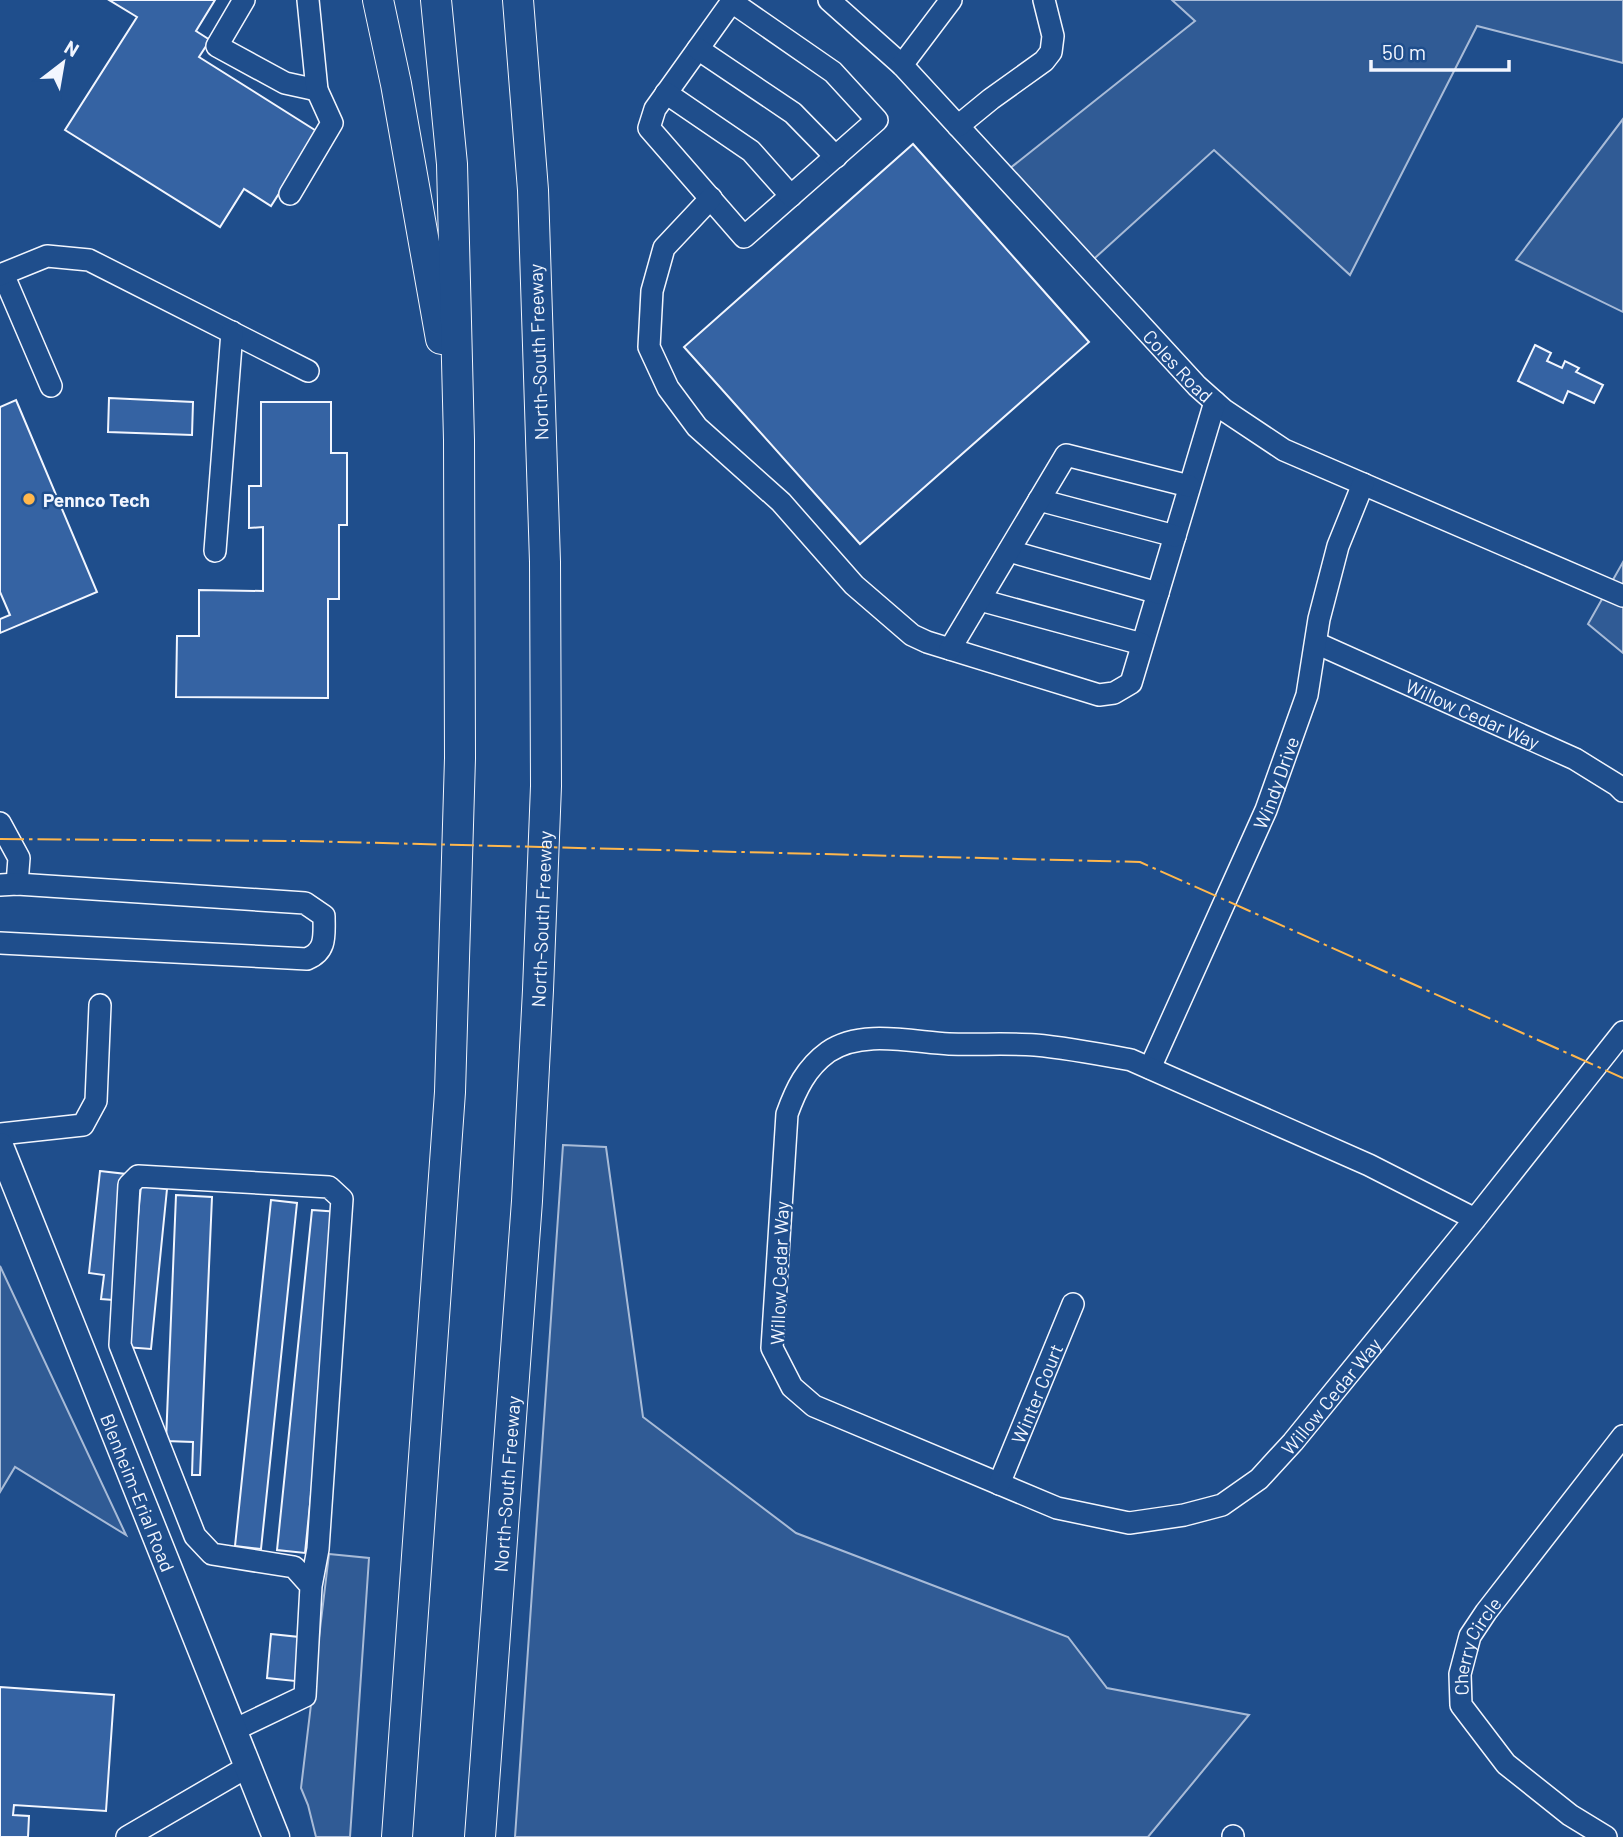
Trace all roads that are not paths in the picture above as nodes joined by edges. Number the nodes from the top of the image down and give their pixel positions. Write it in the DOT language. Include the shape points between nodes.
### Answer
graph roads {
  1 [pos="244,0"];
  2 [pos="309,0"];
  3 [pos="378,0"];
  4 [pos="436,0"];
  5 [pos="518,0"];
  6 [pos="829,0"];
  7 [pos="951,0"];
  8 [pos="1044,0"];
  9 [pos="733,1"];
  10 [pos="698,49"];
  11 [pos="902,65"];
  12 [pos="317,90"];
  13 [pos="666,93"];
  14 [pos="958,126"];
  15 [pos="835,157"];
  16 [pos="289,194"];
  17 [pos="791,196"];
  18 [pos="711,198"];
  19 [pos="2,275"];
  20 [pos="232,332"];
  21 [pos="308,371"];
  22 [pos="51,386"];
  23 [pos="1214,402"];
  24 [pos="459,440"];
  25 [pos="1363,484"];
  26 [pos="1189,486"];
  27 [pos="1039,500"];
  28 [pos="1175,536"];
  29 [pos="215,551"];
  30 [pos="1009,551"];
  31 [pos="1158,593"];
  32 [pos="1623,596"];
  33 [pos="980,600"];
  34 [pos="1316,643"];
  35 [pos="1142,644"];
  36 [pos="950,649"];
  37 [pos="1623,791"];
  38 [pos="0,823"];
  39 [pos="9,884"];
  40 [pos="0,943"];
  41 [pos="100,1005"];
  42 [pos="1623,1032"];
  43 [pos="1150,1068"];
  44 [pos="0,1134"];
  45 [pos="0,1146"];
  46 [pos="1475,1219"];
  47 [pos="1073,1304"];
  48 [pos="1623,1436"];
  49 [pos="999,1484"];
  50 [pos="312,1586"];
  51 [pos="491,1683"];
  52 [pos="234,1730"];
  53 [pos="249,1766"];
  54 [pos="127,1837"];
  55 [pos="276,1837"];
  56 [pos="397,1837"];
  57 [pos="480,1837"];
  58 [pos="490,1837"];
  59 [pos="1606,1837"];
  1 -- 12 [label="street" via="217,47 285,83"];
  2 -- 12 [label="street"];
  3 -- 24 [label="highway"];
  4 -- 24 [label="highway" via="452,164"];
  5 -- 51 [label="highway, North-South Freeway" via="533,190 545,562 546,786 527,1188"];
  6 -- 11 [label="street, Coles Road"];
  7 -- 11 [label="street"];
  8 -- 14 [label="street" via="1051,52"];
  9 -- 10 [label="street"];
  9 -- 15 [label="street" via="833,72 877,120"];
  10 -- 13 [label="street"];
  10 -- 15 [label="street" via="793,113"];
  11 -- 14 [label="street, Coles Road"];
  12 -- 16 [label="street" via="332,123"];
  13 -- 17 [label="street" via="751,151"];
  13 -- 18 [label="street" via="649,128"];
  14 -- 23 [label="street, Coles Road"];
  15 -- 17 [label="street"];
  17 -- 18 [label="street" via="744,237"];
  18 -- 36 [label="street" via="664,248 652,291 649,347 668,388 697,427 780,502 854,585 912,635"];
  19 -- 20 [label="street" via="47,256 89,260"];
  19 -- 22 [label="street"];
  20 -- 21 [label="street"];
  20 -- 29 [label="street"];
  23 -- 25 [label="street, Coles Road" via="1284,450"];
  23 -- 26 [label="street"];
  24 -- 56 [label="highway" via="460,758 450,1092"];
  25 -- 32 [label="street, Coles Road"];
  25 -- 34 [label="street, Windy Drive" via="1338,546"];
  26 -- 27 [label="street" via="1066,455"];
  26 -- 28 [label="street"];
  27 -- 28 [label="street"];
  27 -- 30 [label="street"];
  28 -- 31 [label="street"];
  30 -- 31 [label="street"];
  30 -- 33 [label="street"];
  31 -- 35 [label="street"];
  33 -- 35 [label="street"];
  33 -- 36 [label="street"];
  34 -- 37 [label="street, Willow Cedar Way" via="1574,759"];
  34 -- 43 [label="street, Windy Drive" via="1307,695 1266,810"];
  35 -- 36 [label="street" via="1131,683 1099,695"];
  38 -- 39 [label="street" via="19,858"];
  39 -- 40 [label="street" via="305,903 324,916 324,946 307,959"];
  41 -- 44 [label="street" via="96,1101 83,1125"];
  42 -- 46 [label="street, Willow Cedar Way"];
  43 -- 46 [label="street, Willow Cedar Way" via="1368,1165"];
  43 -- 49 [label="street, Willow Cedar Way" via="1131,1060 1035,1045 888,1039 852,1042 829,1052 807,1071 787,1114 772,1348 792,1387 814,1406"];
  45 -- 52 [label="main road, Blenheim-Erial Road"];
  46 -- 49 [label="street, Willow Cedar Way" via="1293,1442 1259,1479 1222,1505 1129,1523 1057,1508"];
  47 -- 49 [label="street, Winter Court"];
  48 -- 59 [label="street, Cherry Circle" via="1486,1612 1471,1636 1460,1674 1461,1705 1506,1764"];
  50 -- 50 [label="street" via="294,1567 212,1554 195,1535 120,1345 129,1185 138,1176 329,1187 342,1199"];
  50 -- 52 [label="street" via="305,1696"];
  51 -- 57 [label="highway, North-South Freeway"];
  51 -- 58 [label="highway"];
  52 -- 53 [label="main road, Blenheim-Erial Road"];
  53 -- 54 [label="street"];
  53 -- 55 [label="main road, Blenheim-Erial Road"];
}
